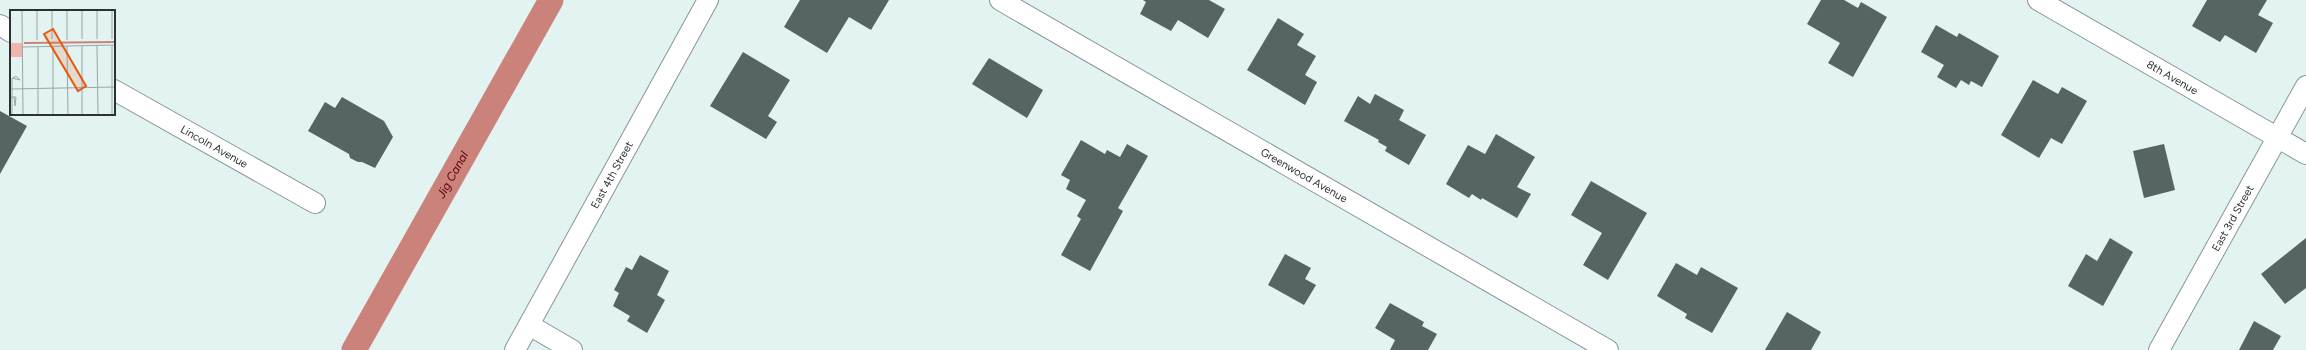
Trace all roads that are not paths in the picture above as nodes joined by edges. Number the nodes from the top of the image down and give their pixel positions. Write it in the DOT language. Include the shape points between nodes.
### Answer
graph roads {
  1 [pos="708,0"];
  2 [pos="1000,0"];
  3 [pos="2038,0"];
  4 [pos="0,25"];
  5 [pos="10,31"];
  6 [pos="2306,86"];
  7 [pos="115,91"];
  8 [pos="2277,137"];
  9 [pos="2306,154"];
  10 [pos="315,203"];
  11 [pos="529,325"];
  12 [pos="515,350"];
  13 [pos="572,350"];
  14 [pos="1608,350"];
  15 [pos="2159,350"];
  1 -- 11 [label="street, East 4th Street"];
  2 -- 14 [label="street, Greenwood Avenue"];
  3 -- 8 [label="street, 8th Avenue"];
  4 -- 5 [label="street"];
  6 -- 8 [label="street, East 3rd Street"];
  7 -- 10 [label="street, Lincoln Avenue"];
  8 -- 9 [label="street, 8th Avenue"];
  8 -- 15 [label="street, East 3rd Street"];
  11 -- 12 [label="street, East 4th Street"];
  11 -- 13 [label="street"];
}
